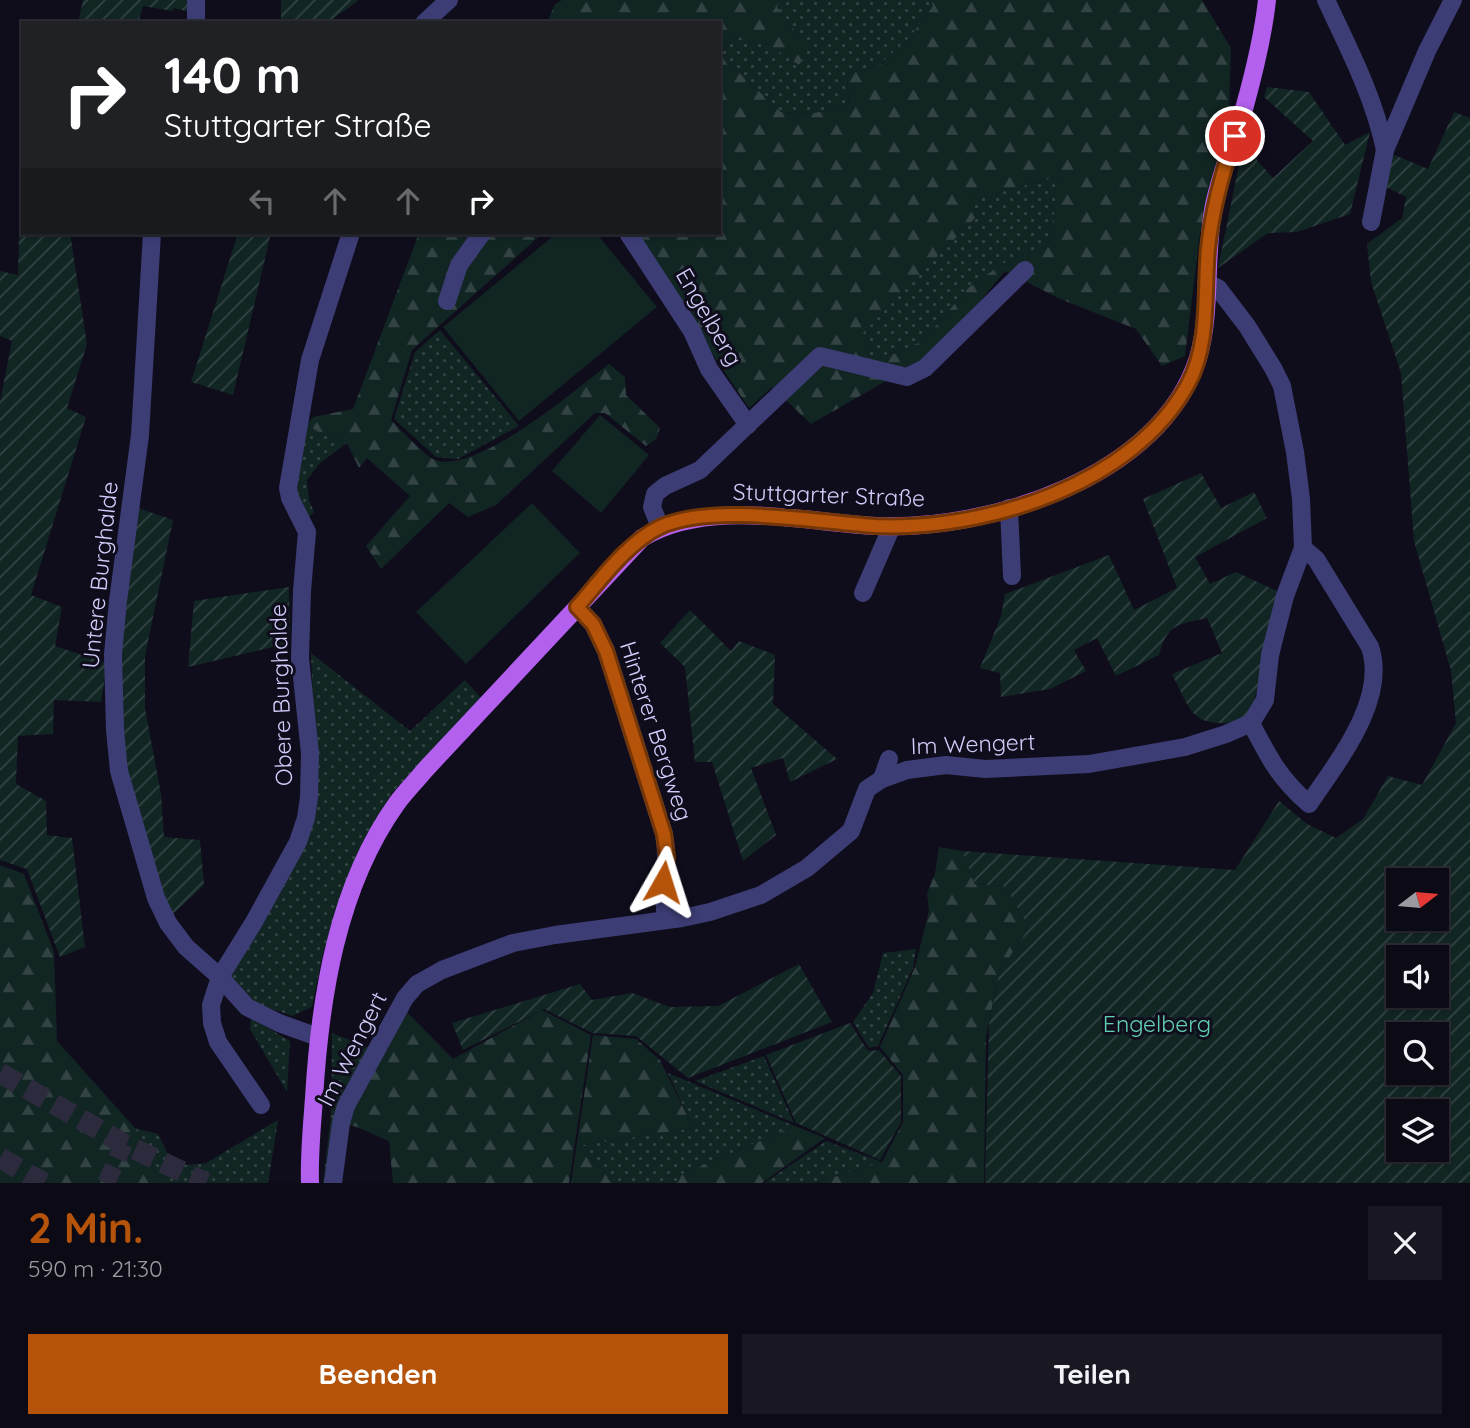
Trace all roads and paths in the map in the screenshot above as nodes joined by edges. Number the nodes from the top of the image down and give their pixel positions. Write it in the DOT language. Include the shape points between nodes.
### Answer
graph roads {
  1 [pos="196,0"];
  2 [pos="449,0"];
  3 [pos="1267,0"];
  4 [pos="1326,0"];
  5 [pos="1453,0"];
  6 [pos="196,21"];
  7 [pos="426,21"];
  8 [pos="1385,150"];
  9 [pos="1371,222"];
  10 [pos="152,235"];
  11 [pos="350,235"];
  12 [pos="481,235"];
  13 [pos="629,235"];
  14 [pos="1025,270"];
  15 [pos="1206,283"];
  16 [pos="447,301"];
  17 [pos="748,425"];
  18 [pos="1009,508"];
  19 [pos="892,526"];
  20 [pos="660,527"];
  21 [pos="1303,548"];
  22 [pos="1012,576"];
  23 [pos="863,593"];
  24 [pos="577,607"];
  25 [pos="1251,723"];
  26 [pos="889,759"];
  27 [pos="882,779"];
  28 [pos="666,919"];
  29 [pos="220,977"];
  30 [pos="318,1037"];
  31 [pos="261,1105"];
  32 [pos="309,1158"];
  33 [pos="300,1183"];
  34 [pos="310,1183"];
  35 [pos="333,1183"];
  1 -- 6 [label="street"];
  2 -- 7 [label="street"];
  3 -- 15 [label="main road, Stuttgarter Straße" via="1257,59 1214,205"];
  4 -- 8 [label="street" via="1369,93"];
  5 -- 8 [label="street"];
  8 -- 9 [label="street"];
  10 -- 29 [label="street, Untere Burghalde" via="140,435 113,654 119,771 156,898 168,923 186,947"];
  11 -- 29 [label="street, Obere Burghalde" via="310,360 288,488 290,498 315,528 302,591 300,658 311,774 306,818 284,869"];
  12 -- 16 [label="street" via="459,265"];
  13 -- 17 [label="street, Engelberg"];
  14 -- 17 [label="street, Stuttgarter Straße" via="925,369 907,377 820,356"];
  15 -- 18 [label="main road, Stuttgarter Straße" via="1199,355 1176,404 1102,471"];
  15 -- 21 [label="street" via="1218,288 1233,307 1282,386 1295,452"];
  17 -- 20 [label="street, Stuttgarter Straße" via="700,470 655,494 652,506"];
  18 -- 19 [label="main road, Stuttgarter Straße" via="961,520"];
  18 -- 22 [label="street"];
  19 -- 20 [label="main road, Stuttgarter Straße" via="706,516"];
  19 -- 23 [label="street"];
  20 -- 24 [label="main road, Stuttgarter Straße" via="628,551"];
  21 -- 25 [label="street" via="1276,631 1265,699"];
  21 -- 25 [label="street" via="1316,559 1370,647 1375,662 1365,713 1309,804 1278,773"];
  24 -- 28 [label="street, Hinterer Bergweg" via="593,624 606,651 664,834"];
  24 -- 30 [label="main road, Stuttgarter Straße" via="425,770 379,832 351,891 338,934"];
  25 -- 27 [label="street, Im Wengert" via="1185,747 1089,764 985,769 946,765 907,769"];
  26 -- 27 [label="street"];
  27 -- 28 [label="street, Im Wengert" via="867,789 851,831 807,868 761,895 710,912"];
  28 -- 35 [label="street, Im Wengert" via="513,943 417,984 346,1105"];
  29 -- 30 [label="street, Untere Burghalde" via="247,1007"];
  29 -- 31 [label="street" via="211,1004 218,1042"];
  30 -- 32 [label="main road, Stuttgarter Straße"];
  32 -- 33 [label="main road, Stuttgarter Straße"];
  32 -- 34 [label="main road, Stuttgarter Straße"];
}
